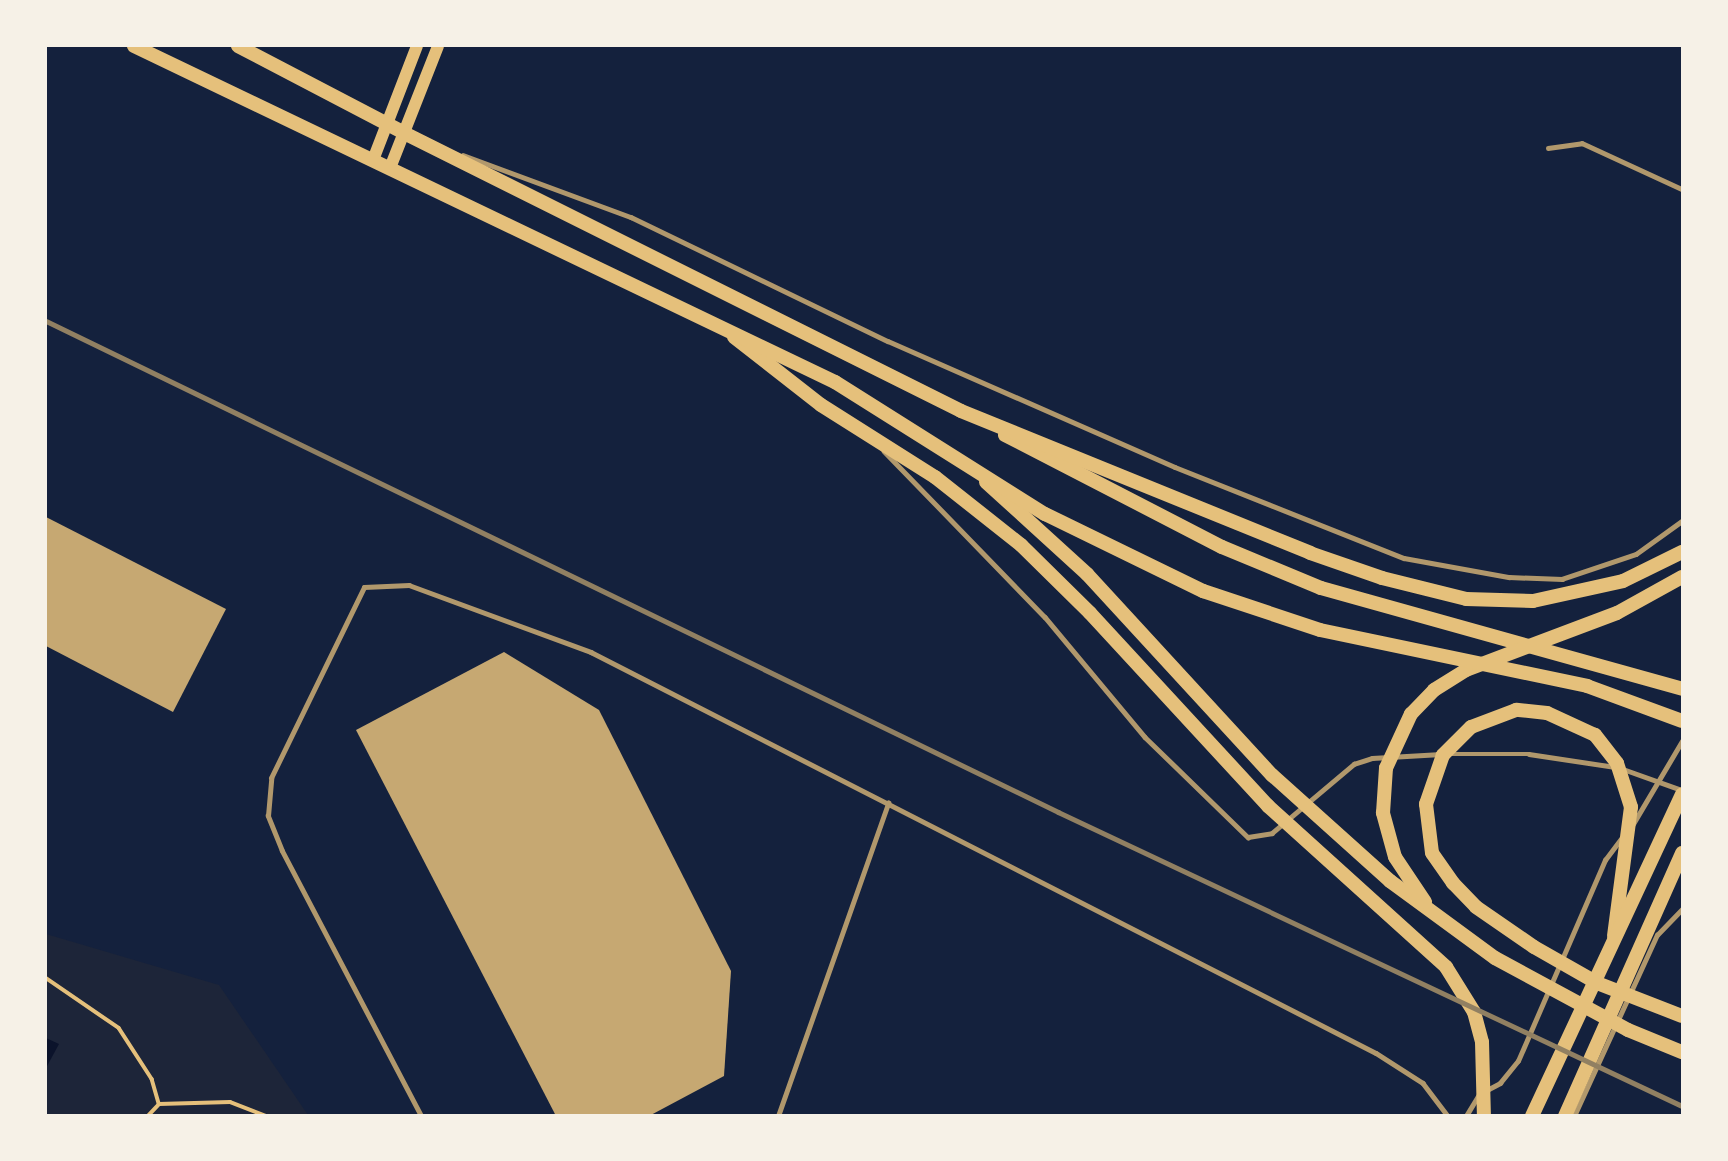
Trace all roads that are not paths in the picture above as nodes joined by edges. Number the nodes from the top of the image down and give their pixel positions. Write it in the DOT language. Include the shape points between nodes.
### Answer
graph roads {
  1 [pos="134,46"];
  2 [pos="238,46"];
  3 [pos="417,46"];
  4 [pos="438,46"];
  5 [pos="387,125"];
  6 [pos="406,134"];
  7 [pos="1548,148"];
  8 [pos="373,160"];
  9 [pos="390,168"];
  10 [pos="1682,190"];
  11 [pos="722,328"];
  12 [pos="961,411"];
  13 [pos="867,433"];
  14 [pos="961,460"];
  15 [pos="1682,521"];
  16 [pos="1682,552"];
  17 [pos="1682,578"];
  18 [pos="1682,689"];
  19 [pos="1679,720"];
  20 [pos="1682,741"];
  21 [pos="1660,779"];
  22 [pos="1682,792"];
  23 [pos="888,803"];
  24 [pos="1682,853"];
  25 [pos="1682,909"];
  26 [pos="1434,914"];
  27 [pos="1614,936"];
  28 [pos="1682,1016"];
  29 [pos="1682,1052"];
  30 [pos="421,1115"];
  31 [pos="778,1115"];
  32 [pos="1448,1115"];
  33 [pos="1466,1115"];
  34 [pos="1484,1115"];
  35 [pos="1532,1115"];
  36 [pos="1564,1115"];
  37 [pos="1574,1115"];
  1 -- 8 [label="main road"];
  2 -- 5 [label="main road"];
  3 -- 5 [label="main road"];
  4 -- 6 [label="main road"];
  5 -- 6 [label="main road"];
  5 -- 8 [label="main road"];
  6 -- 9 [label="main road"];
  6 -- 12 [label="main road"];
  6 -- 15 [label="lane" via="631,217 888,341 1175,467 1404,558 1509,577 1562,579 1636,554"];
  7 -- 10 [label="lane" via="1582,144"];
  8 -- 9 [label="main road"];
  9 -- 11 [label="main road"];
  11 -- 13 [label="main road" via="821,405"];
  11 -- 14 [label="main road" via="835,382"];
  12 -- 16 [label="main road" via="1310,554 1466,599 1533,601 1623,581"];
  12 -- 18 [label="main road" via="1222,547 1300,579"];
  13 -- 21 [label="lane" via="1045,617 1145,737 1248,836 1272,833 1337,775 1372,758 1529,754 1582,759"];
  13 -- 34 [label="main road" via="935,477 1057,578 1268,806 1446,967 1468,999 1482,1042"];
  14 -- 19 [label="main road" via="1097,542 1203,591 1303,624 1587,686"];
  14 -- 26 [label="main road" via="1087,574 1272,775"];
  17 -- 26 [label="main road" via="1617,613 1466,670 1434,690 1411,714 1386,768 1383,813 1395,857"];
  20 -- 21 [label="lane"];
  21 -- 22 [label="lane"];
  21 -- 33 [label="lane" via="1645,808 1605,860 1518,1061 1500,1083 1476,1095"];
  22 -- 27 [label="main road"];
  23 -- 30 [label="lane" via="591,652 409,585 364,587 271,778 268,816"];
  23 -- 31 [label="lane"];
  23 -- 32 [label="lane" via="1376,1053 1423,1083"];
  24 -- 36 [label="main road"];
  25 -- 37 [label="lane" via="1657,935"];
  26 -- 29 [label="main road" via="1495,958 1628,1030"];
  27 -- 28 [label="main road" via="1631,807 1617,763 1595,735 1548,713 1499,713 1471,727 1443,755 1426,804 1432,853 1453,883 1476,907 1534,947 1597,983"];
  27 -- 35 [label="main road"];
}
